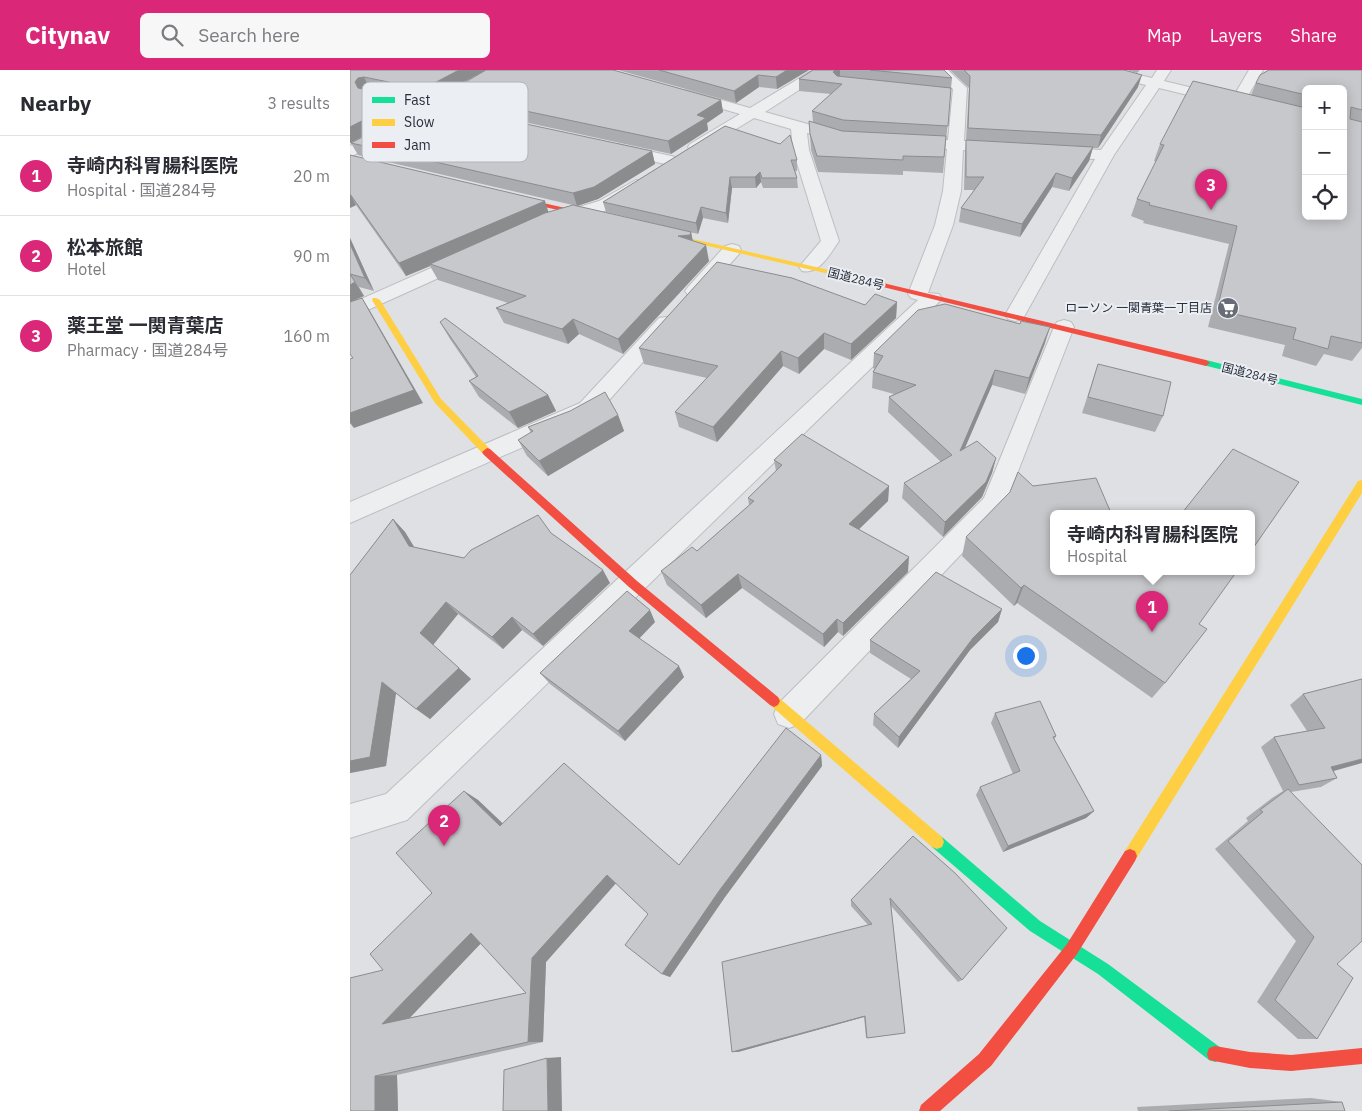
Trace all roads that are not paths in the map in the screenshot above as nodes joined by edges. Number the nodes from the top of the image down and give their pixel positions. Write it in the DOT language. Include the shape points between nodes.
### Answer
graph roads {
  1 [pos="822,70"];
  2 [pos="940,70"];
  3 [pos="1102,70"];
  4 [pos="1256,70"];
  5 [pos="1160,76"];
  6 [pos="669,90"];
  7 [pos="1237,103"];
  8 [pos="1254,107"];
  9 [pos="751,112"];
  10 [pos="799,126"];
  11 [pos="861,140"];
  12 [pos="889,141"];
  13 [pos="598,145"];
  14 [pos="955,145"];
  15 [pos="1021,149"];
  16 [pos="1040,151"];
  17 [pos="1106,155"];
  18 [pos="674,162"];
  19 [pos="502,195"];
  20 [pos="577,212"];
  21 [pos="613,221"];
  22 [pos="536,227"];
  23 [pos="640,228"];
  24 [pos="732,250"];
  25 [pos="482,252"];
  26 [pos="809,268"];
  27 [pos="925,296"];
  28 [pos="376,300"];
  29 [pos="350,312"];
  30 [pos="1016,315"];
  31 [pos="1064,327"];
  32 [pos="1362,402"];
  33 [pos="489,454"];
  34 [pos="1362,484"];
  35 [pos="350,513"];
  36 [pos="633,584"];
  37 [pos="789,714"];
  38 [pos="350,821"];
  39 [pos="1072,949"];
  40 [pos="1362,1056"];
  41 [pos="927,1111"];
  1 -- 9 [label="street"];
  2 -- 14 [label="street" via="960,88"];
  3 -- 5 [label="street"];
  4 -- 7 [label="street"];
  5 -- 7 [label="street"];
  5 -- 17 [label="street"];
  6 -- 9 [label="street"];
  7 -- 8 [label="street"];
  9 -- 10 [label="street"];
  9 -- 18 [label="street"];
  10 -- 11 [label="street" via="842,139"];
  10 -- 26 [label="street" via="801,150 830,241"];
  12 -- 14 [label="street"];
  13 -- 18 [label="street"];
  14 -- 15 [label="street"];
  14 -- 27 [label="street" via="952,191"];
  16 -- 17 [label="street"];
  17 -- 30 [label="street"];
  18 -- 20 [label="street" via="605,205"];
  19 -- 20 [label="main road"];
  20 -- 21 [label="main road"];
  20 -- 22 [label="street"];
  23 -- 24 [label="main road, 国道284号"];
  24 -- 26 [label="main road, 国道284号"];
  24 -- 33 [label="street" via="588,408"];
  25 -- 28 [label="street"];
  26 -- 27 [label="main road, 国道284号"];
  27 -- 30 [label="main road, 国道284号"];
  27 -- 36 [label="street"];
  28 -- 29 [label="street"];
  28 -- 33 [label="main road" via="438,401"];
  30 -- 31 [label="main road, 国道284号"];
  31 -- 32 [label="main road, 国道284号"];
  31 -- 37 [label="street" via="994,503"];
  33 -- 35 [label="street"];
  33 -- 36 [label="main road"];
  34 -- 39 [label="main road"];
  36 -- 37 [label="main road"];
  36 -- 38 [label="street" via="395,808"];
  37 -- 39 [label="main road" via="1034,926"];
  39 -- 40 [label="main road" via="1103,969 1211,1053 1250,1060 1291,1062"];
  39 -- 41 [label="main road" via="985,1060"];
}
